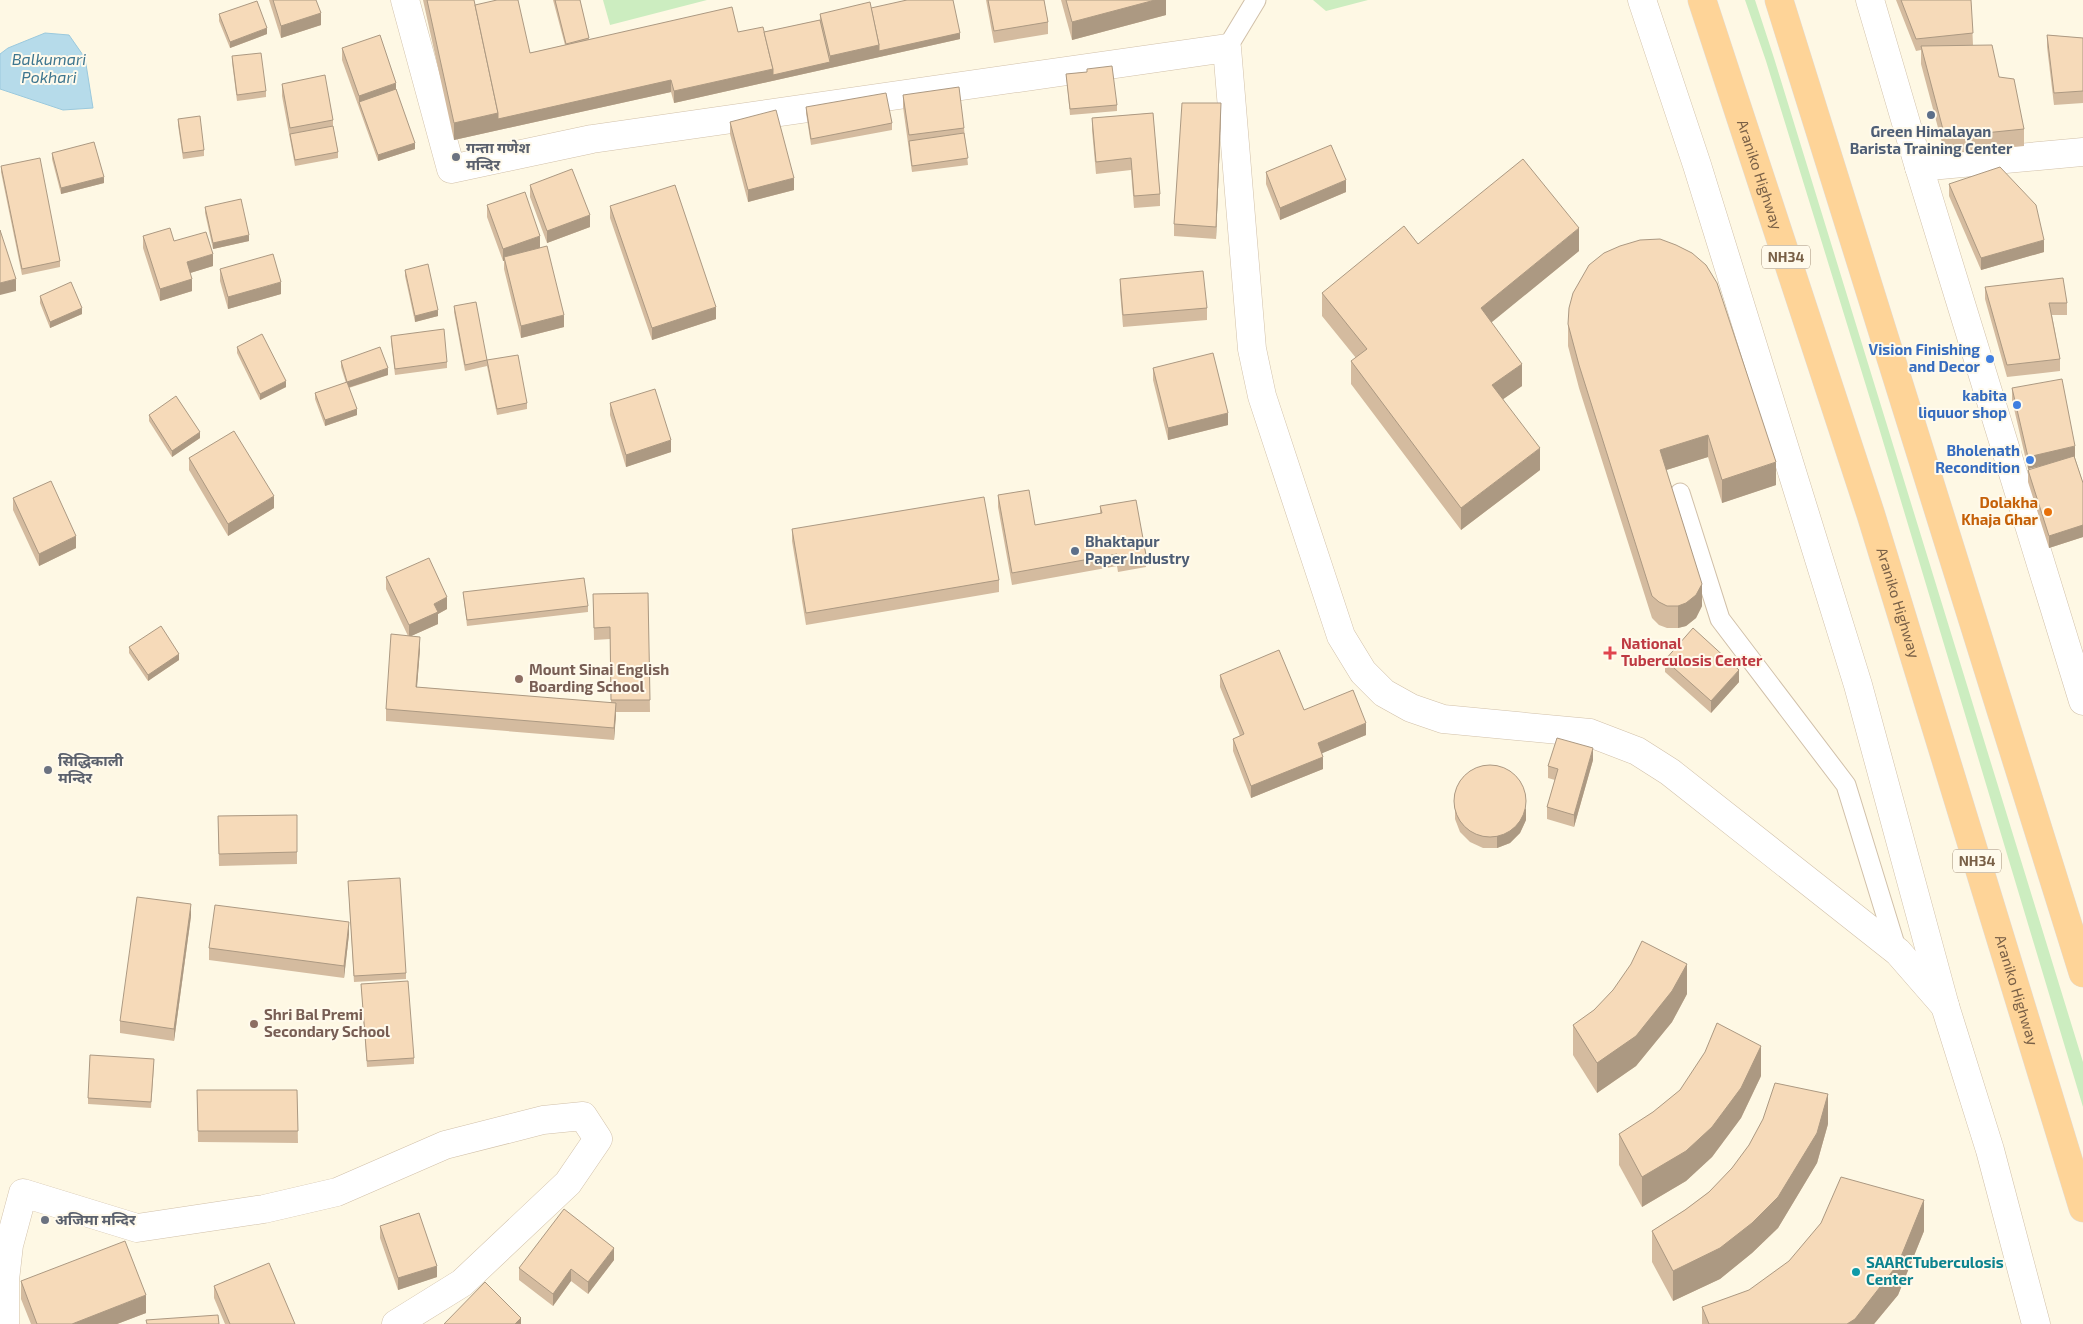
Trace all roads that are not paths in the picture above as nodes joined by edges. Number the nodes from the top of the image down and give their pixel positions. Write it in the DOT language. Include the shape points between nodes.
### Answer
graph roads {
  1 [pos="405,0"];
  2 [pos="1256,0"];
  3 [pos="1642,0"];
  4 [pos="1702,0"];
  5 [pos="1779,0"];
  6 [pos="1870,0"];
  7 [pos="1227,48"];
  8 [pos="2083,152"];
  9 [pos="1919,167"];
  10 [pos="1680,493"];
  11 [pos="2083,701"];
  12 [pos="1898,952"];
  13 [pos="2083,973"];
  14 [pos="1945,1006"];
  15 [pos="2083,1208"];
  16 [pos="5,1324"];
  17 [pos="396,1324"];
  18 [pos="2036,1324"];
  1 -- 7 [label="street" via="450,169 592,139"];
  2 -- 7 [label="lane"];
  3 -- 14 [label="street" via="1697,165 1858,685"];
  4 -- 15 [label="highway, Araniko Highway / NH34" via="1871,515"];
  5 -- 13 [label="highway"];
  6 -- 9 [label="street"];
  7 -- 12 [label="street" via="1252,349 1262,396 1341,636 1363,672 1384,693 1411,708 1443,719 1590,733 1637,752 1670,772"];
  8 -- 9 [label="street"];
  9 -- 11 [label="street"];
  10 -- 12 [label="lane" via="1720,618 1846,785"];
  12 -- 14 [label="street"];
  14 -- 18 [label="street" via="1990,1150"];
  16 -- 17 [label="street" via="9,1245 23,1193 137,1228 264,1209 337,1192 445,1146 543,1120 583,1116 598,1139 568,1183 462,1283"];
}
